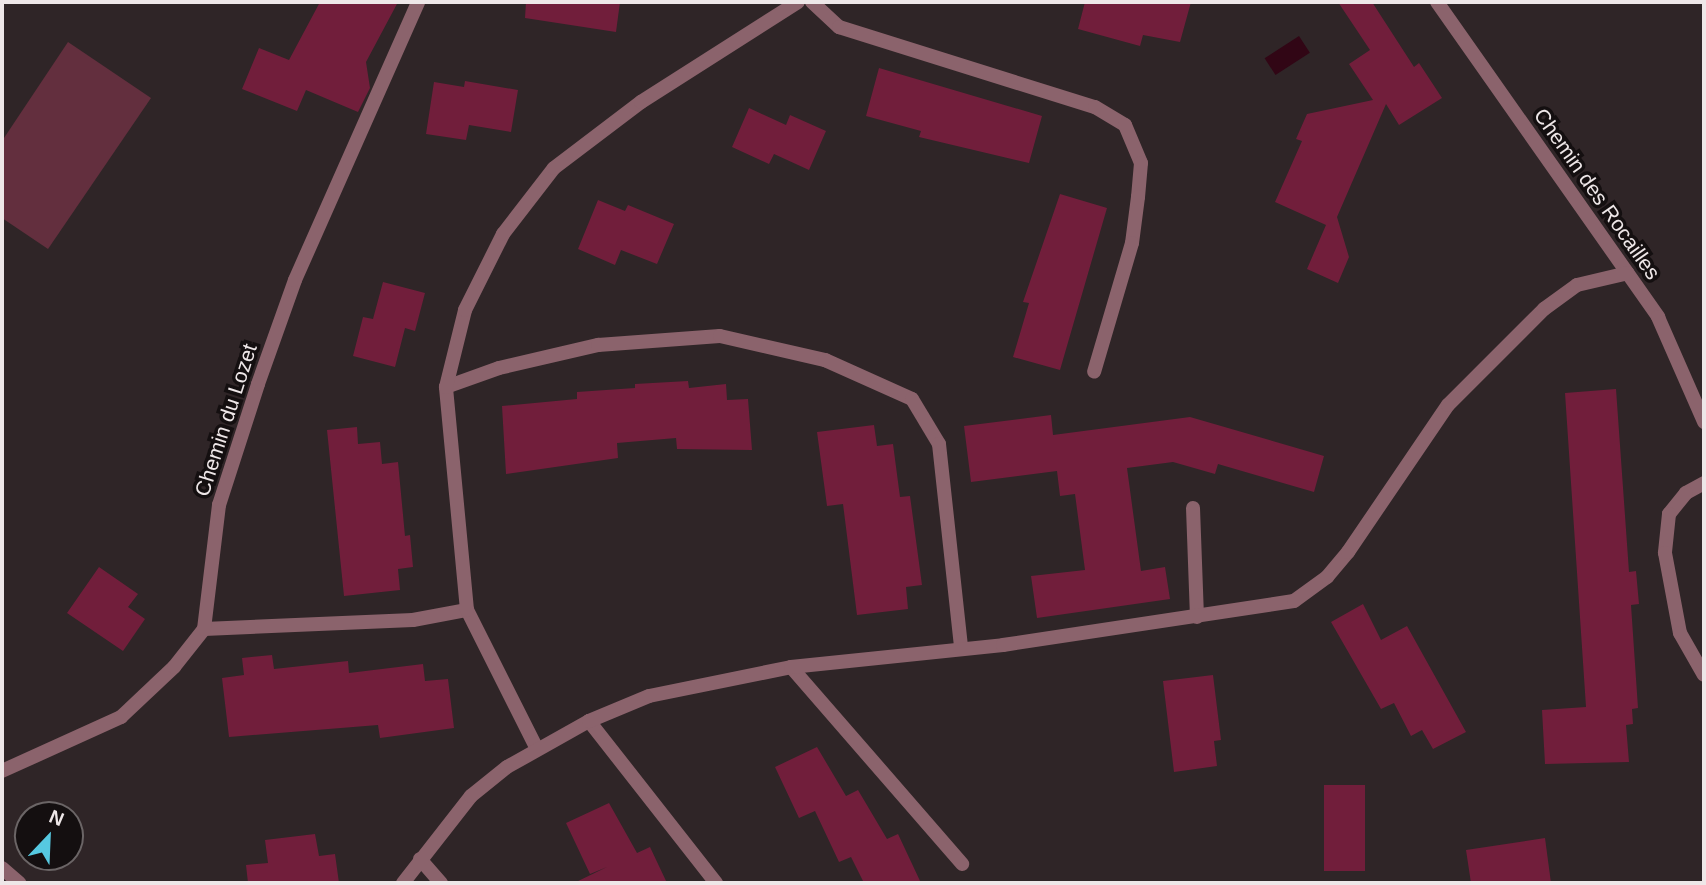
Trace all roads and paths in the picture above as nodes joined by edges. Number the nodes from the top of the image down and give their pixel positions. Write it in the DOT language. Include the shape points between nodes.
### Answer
graph roads {
  1 [pos="418,2"];
  2 [pos="797,2"];
  3 [pos="812,2"];
  4 [pos="1437,2"];
  5 [pos="1628,273"];
  6 [pos="1094,372"];
  7 [pos="446,387"];
  8 [pos="1704,422"];
  9 [pos="1704,484"];
  10 [pos="1193,508"];
  11 [pos="467,610"];
  12 [pos="1197,617"];
  13 [pos="204,629"];
  14 [pos="961,647"];
  15 [pos="791,667"];
  16 [pos="1704,675"];
  17 [pos="589,721"];
  18 [pos="537,749"];
  19 [pos="2,771"];
  20 [pos="420,859"];
  21 [pos="962,864"];
  22 [pos="2,868"];
  23 [pos="19,883"];
  24 [pos="403,883"];
  25 [pos="441,883"];
  26 [pos="716,883"];
  1 -- 13 [label="street, Chemin du Lozet" via="295,280 258,384 219,505"];
  2 -- 7 [label="street" via="641,102 554,168 503,234 465,310"];
  3 -- 6 [label="street" via="839,27 1083,103 1125,125 1141,163 1138,197 1132,243"];
  4 -- 5 [label="street, Chemin des Rocailles"];
  5 -- 8 [label="street, Chemin des Rocailles" via="1658,317"];
  5 -- 12 [label="street" via="1577,285 1544,309 1448,405 1420,440 1368,526 1315,586 1282,606"];
  7 -- 11 [label="street"];
  7 -- 14 [label="street" via="499,368 598,345 720,336 825,360 912,399 939,444"];
  9 -- 16 [label="street" via="1686,493 1669,514 1665,553 1680,633"];
  10 -- 12 [label="street"];
  11 -- 13 [label="street" via="413,620"];
  11 -- 18 [label="street"];
  12 -- 14 [label="street"];
  13 -- 19 [label="street" via="174,667 121,717"];
  14 -- 15 [label="street"];
  15 -- 17 [label="street" via="649,696"];
  15 -- 21 [label="street"];
  17 -- 18 [label="street"];
  17 -- 26 [label="street"];
  18 -- 20 [label="street" via="471,796"];
  20 -- 24 [label="street"];
  20 -- 25 [label="street"];
  22 -- 23 [label="street"];
}
